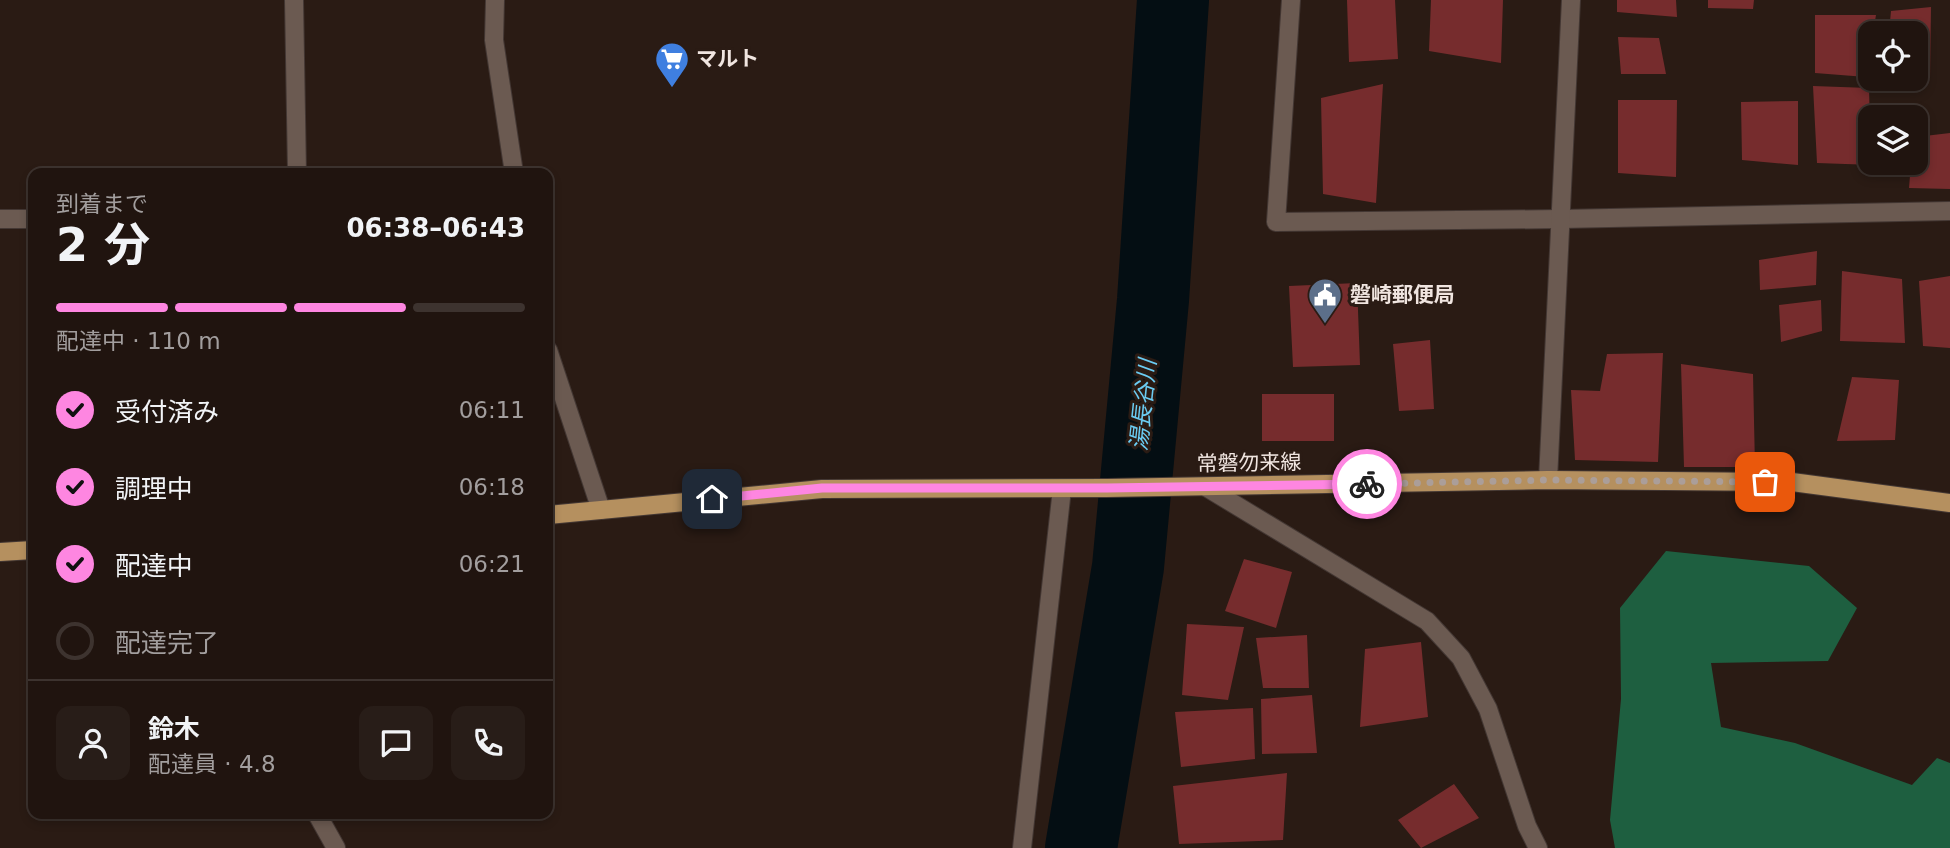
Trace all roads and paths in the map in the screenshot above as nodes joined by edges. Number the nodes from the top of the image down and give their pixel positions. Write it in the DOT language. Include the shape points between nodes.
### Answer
graph roads {
  1 [pos="294,0"];
  2 [pos="495,0"];
  3 [pos="1291,0"];
  4 [pos="1571,0"];
  5 [pos="297,168"];
  6 [pos="513,168"];
  7 [pos="1950,211"];
  8 [pos="0,219"];
  9 [pos="28,219"];
  10 [pos="1560,219"];
  11 [pos="553,365"];
  12 [pos="1548,480"];
  13 [pos="1206,487"];
  14 [pos="1062,489"];
  15 [pos="1950,503"];
  16 [pos="601,510"];
  17 [pos="553,515"];
  18 [pos="28,550"];
  19 [pos="0,552"];
  20 [pos="320,819"];
  21 [pos="336,848"];
  22 [pos="1022,848"];
  23 [pos="1538,848"];
  1 -- 5 [label="street"];
  2 -- 6 [label="street" via="494,40"];
  3 -- 10 [label="street" via="1276,222"];
  4 -- 10 [label="street"];
  7 -- 10 [label="street"];
  8 -- 9 [label="street"];
  10 -- 12 [label="street"];
  11 -- 16 [label="street"];
  12 -- 13 [label="main road, 常磐勿来線"];
  12 -- 15 [label="main road, 常磐勿来線" via="1792,482"];
  13 -- 14 [label="main road, 常磐勿来線"];
  13 -- 23 [label="street" via="1427,621 1461,658 1488,709"];
  14 -- 16 [label="main road, 常磐勿来線" via="822,488"];
  14 -- 22 [label="street"];
  16 -- 17 [label="main road, 常磐勿来線"];
  18 -- 19 [label="main road"];
  20 -- 21 [label="street"];
}
